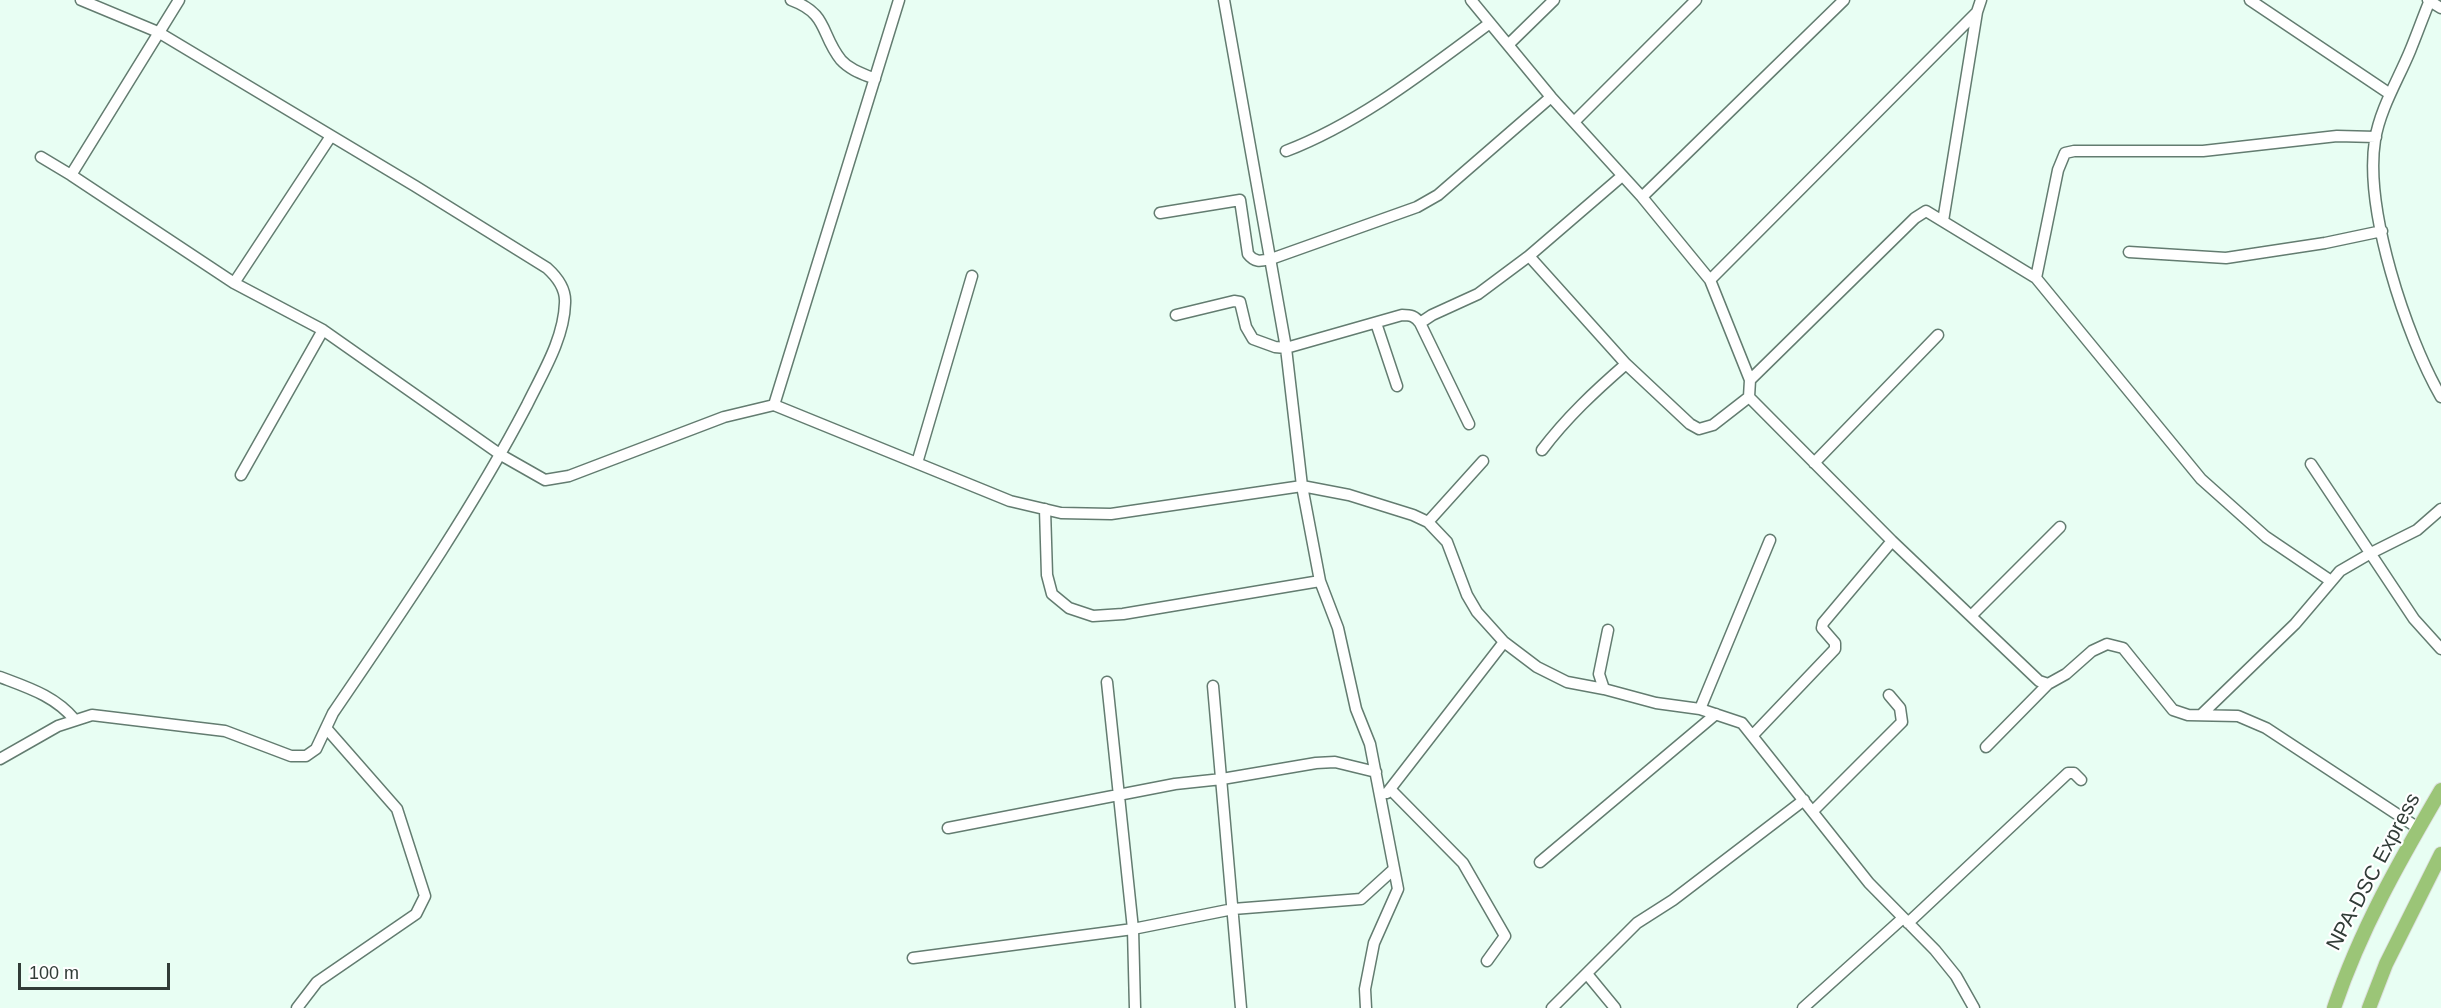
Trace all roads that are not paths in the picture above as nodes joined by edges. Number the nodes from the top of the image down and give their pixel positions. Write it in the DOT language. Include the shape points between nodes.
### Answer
graph roads {
  1 [pos="81,0"];
  2 [pos="179,0"];
  3 [pos="791,0"];
  4 [pos="899,0"];
  5 [pos="1224,0"];
  6 [pos="1471,0"];
  7 [pos="1554,0"];
  8 [pos="1696,0"];
  9 [pos="1844,0"];
  10 [pos="1981,0"];
  11 [pos="2250,0"];
  12 [pos="2429,0"];
  13 [pos="2441,8"];
  14 [pos="1977,12"];
  15 [pos="1490,23"];
  16 [pos="158,32"];
  17 [pos="1509,44"];
  18 [pos="875,79"];
  19 [pos="2390,94"];
  20 [pos="1551,97"];
  21 [pos="1574,122"];
  22 [pos="331,136"];
  23 [pos="2376,137"];
  24 [pos="1286,151"];
  25 [pos="41,157"];
  26 [pos="71,175"];
  27 [pos="1622,176"];
  28 [pos="1642,197"];
  29 [pos="1160,213"];
  30 [pos="1943,221"];
  31 [pos="2382,231"];
  32 [pos="2129,252"];
  33 [pos="1529,256"];
  34 [pos="1271,259"];
  35 [pos="972,276"];
  36 [pos="2036,278"];
  37 [pos="1710,280"];
  38 [pos="234,283"];
  39 [pos="1176,315"];
  40 [pos="1376,323"];
  41 [pos="1420,323"];
  42 [pos="323,330"];
  43 [pos="1938,335"];
  44 [pos="1286,348"];
  45 [pos="1626,364"];
  46 [pos="1750,380"];
  47 [pos="1397,386"];
  48 [pos="1749,397"];
  49 [pos="2441,397"];
  50 [pos="774,405"];
  51 [pos="1468,424"];
  52 [pos="1542,450"];
  53 [pos="501,455"];
  54 [pos="1483,461"];
  55 [pos="917,463"];
  56 [pos="1814,463"];
  57 [pos="2311,464"];
  58 [pos="241,475"];
  59 [pos="1302,486"];
  60 [pos="1045,509"];
  61 [pos="2441,509"];
  62 [pos="1428,522"];
  63 [pos="2060,527"];
  64 [pos="1770,540"];
  65 [pos="1892,541"];
  66 [pos="2370,553"];
  67 [pos="1320,581"];
  68 [pos="2331,581"];
  69 [pos="1971,616"];
  70 [pos="1608,630"];
  71 [pos="1504,642"];
  72 [pos="2441,649"];
  73 [pos="0,676"];
  74 [pos="1107,682"];
  75 [pos="2048,684"];
  76 [pos="1213,686"];
  77 [pos="1604,689"];
  78 [pos="1889,695"];
  79 [pos="1700,709"];
  80 [pos="1716,714"];
  81 [pos="2201,715"];
  82 [pos="75,720"];
  83 [pos="326,728"];
  84 [pos="1753,735"];
  85 [pos="1986,747"];
  86 [pos="0,759"];
  87 [pos="1376,772"];
  88 [pos="1222,779"];
  89 [pos="2081,780"];
  90 [pos="1390,789"];
  91 [pos="2441,790"];
  92 [pos="1119,794"];
  93 [pos="1381,800"];
  94 [pos="1804,800"];
  95 [pos="1814,810"];
  96 [pos="948,828"];
  97 [pos="2418,828"];
  98 [pos="2441,854"];
  99 [pos="1540,862"];
  100 [pos="1394,869"];
  101 [pos="1233,909"];
  102 [pos="1906,920"];
  103 [pos="1133,929"];
  104 [pos="913,958"];
  105 [pos="1487,962"];
  106 [pos="1587,974"];
  107 [pos="1971,1007"];
  108 [pos="297,1008"];
  109 [pos="1135,1008"];
  110 [pos="1241,1008"];
  111 [pos="1366,1008"];
  112 [pos="1552,1008"];
  113 [pos="1616,1008"];
  114 [pos="1803,1008"];
  115 [pos="2334,1008"];
  116 [pos="2369,1008"];
  1 -- 16 [label="street"];
  2 -- 16 [label="street"];
  3 -- 18 [label="street" via="808,6 818,15 841,60"];
  4 -- 18 [label="street"];
  5 -- 34 [label="street"];
  6 -- 15 [label="street"];
  7 -- 17 [label="street"];
  8 -- 21 [label="street"];
  9 -- 28 [label="street"];
  10 -- 14 [label="street"];
  11 -- 19 [label="street"];
  12 -- 13 [label="street"];
  12 -- 19 [label="street"];
  14 -- 30 [label="street"];
  14 -- 37 [label="street"];
  15 -- 17 [label="street"];
  15 -- 24 [label="street" via="1393,94 1321,137"];
  16 -- 22 [label="street"];
  16 -- 26 [label="street"];
  17 -- 20 [label="street"];
  18 -- 50 [label="street"];
  19 -- 23 [label="street"];
  20 -- 21 [label="street"];
  20 -- 34 [label="street" via="1431,199"];
  21 -- 27 [label="street"];
  22 -- 38 [label="street"];
  22 -- 53 [label="street" via="559,279 566,301 562,324 545,369"];
  23 -- 31 [label="street" via="2372,170"];
  23 -- 36 [label="street" via="2337,136 2203,151 2065,153"];
  25 -- 26 [label="street"];
  26 -- 38 [label="street"];
  27 -- 28 [label="street"];
  27 -- 33 [label="street"];
  28 -- 37 [label="street"];
  29 -- 34 [label="street" via="1240,200 1248,254 1259,262"];
  30 -- 36 [label="street"];
  30 -- 46 [label="street" via="1926,211 1915,218"];
  31 -- 32 [label="street" via="2226,258"];
  31 -- 49 [label="street" via="2403,313"];
  33 -- 41 [label="street" via="1479,294"];
  33 -- 45 [label="street"];
  34 -- 44 [label="street"];
  35 -- 55 [label="street"];
  36 -- 68 [label="street" via="2201,479 2266,537"];
  37 -- 46 [label="street"];
  38 -- 42 [label="street"];
  39 -- 44 [label="street" via="1240,302 1253,339"];
  40 -- 41 [label="street" via="1410,315"];
  40 -- 44 [label="street"];
  40 -- 47 [label="street"];
  41 -- 51 [label="street"];
  42 -- 53 [label="street"];
  42 -- 58 [label="street"];
  43 -- 56 [label="street"];
  44 -- 59 [label="street"];
  45 -- 48 [label="street" via="1699,429 1713,425"];
  45 -- 52 [label="street" via="1589,396"];
  46 -- 48 [label="street"];
  48 -- 56 [label="street"];
  50 -- 53 [label="street" via="724,417 568,476 545,480"];
  50 -- 55 [label="street"];
  53 -- 83 [label="street"];
  54 -- 62 [label="street"];
  55 -- 60 [label="street" via="1010,501"];
  56 -- 65 [label="street"];
  57 -- 66 [label="street"];
  59 -- 60 [label="street" via="1111,514"];
  59 -- 62 [label="street" via="1381,504"];
  59 -- 67 [label="street"];
  60 -- 67 [label="street" via="1047,575 1052,594 1069,608 1093,616"];
  61 -- 66 [label="street" via="2417,530"];
  62 -- 71 [label="street" via="1447,542 1477,612"];
  63 -- 69 [label="street"];
  64 -- 79 [label="street"];
  65 -- 69 [label="street"];
  65 -- 84 [label="street" via="1823,623 1824,634 1835,643 1835,649"];
  66 -- 68 [label="street"];
  66 -- 72 [label="street" via="2415,619"];
  67 -- 87 [label="street" via="1338,628 1356,709"];
  68 -- 81 [label="street" via="2295,624"];
  69 -- 75 [label="street" via="2039,681"];
  70 -- 77 [label="street" via="1599,674"];
  71 -- 77 [label="street" via="1567,682"];
  71 -- 90 [label="street"];
  73 -- 82 [label="street" via="46,694"];
  74 -- 92 [label="street"];
  75 -- 81 [label="street" via="2107,644 2123,648 2173,710"];
  75 -- 85 [label="street"];
  76 -- 88 [label="street"];
  77 -- 79 [label="street" via="1656,703"];
  78 -- 95 [label="street" via="1900,708 1902,722"];
  79 -- 80 [label="street"];
  80 -- 84 [label="street" via="1742,723"];
  80 -- 99 [label="street"];
  81 -- 97 [label="street" via="2238,716 2266,728"];
  82 -- 83 [label="street" via="92,715 225,731 291,756 306,756 316,749"];
  82 -- 86 [label="street"];
  83 -- 108 [label="street" via="397,809 425,897 416,914 317,982"];
  84 -- 94 [label="street"];
  87 -- 88 [label="street" via="1335,762"];
  87 -- 93 [label="street"];
  88 -- 92 [label="street"];
  88 -- 101 [label="street"];
  89 -- 102 [label="street" via="2074,772 2068,773"];
  90 -- 93 [label="street"];
  90 -- 105 [label="street" via="1463,863 1505,936"];
  91 -- 97 [label="main road, NPA-DSC Express"];
  92 -- 96 [label="street"];
  92 -- 103 [label="street"];
  93 -- 100 [label="street"];
  94 -- 95 [label="street"];
  94 -- 106 [label="street" via="1637,923"];
  95 -- 102 [label="street" via="1869,883"];
  97 -- 115 [label="main road, NPA-DSC Express" via="2351,958"];
  98 -- 116 [label="main road" via="2400,934"];
  100 -- 101 [label="street" via="1361,898"];
  100 -- 111 [label="street" via="1398,889 1374,943 1365,989"];
  101 -- 103 [label="street"];
  101 -- 110 [label="street"];
  102 -- 107 [label="street" via="1956,976"];
  102 -- 114 [label="street"];
  103 -- 104 [label="street"];
  103 -- 109 [label="street"];
  106 -- 112 [label="street"];
  106 -- 113 [label="street"];
}
